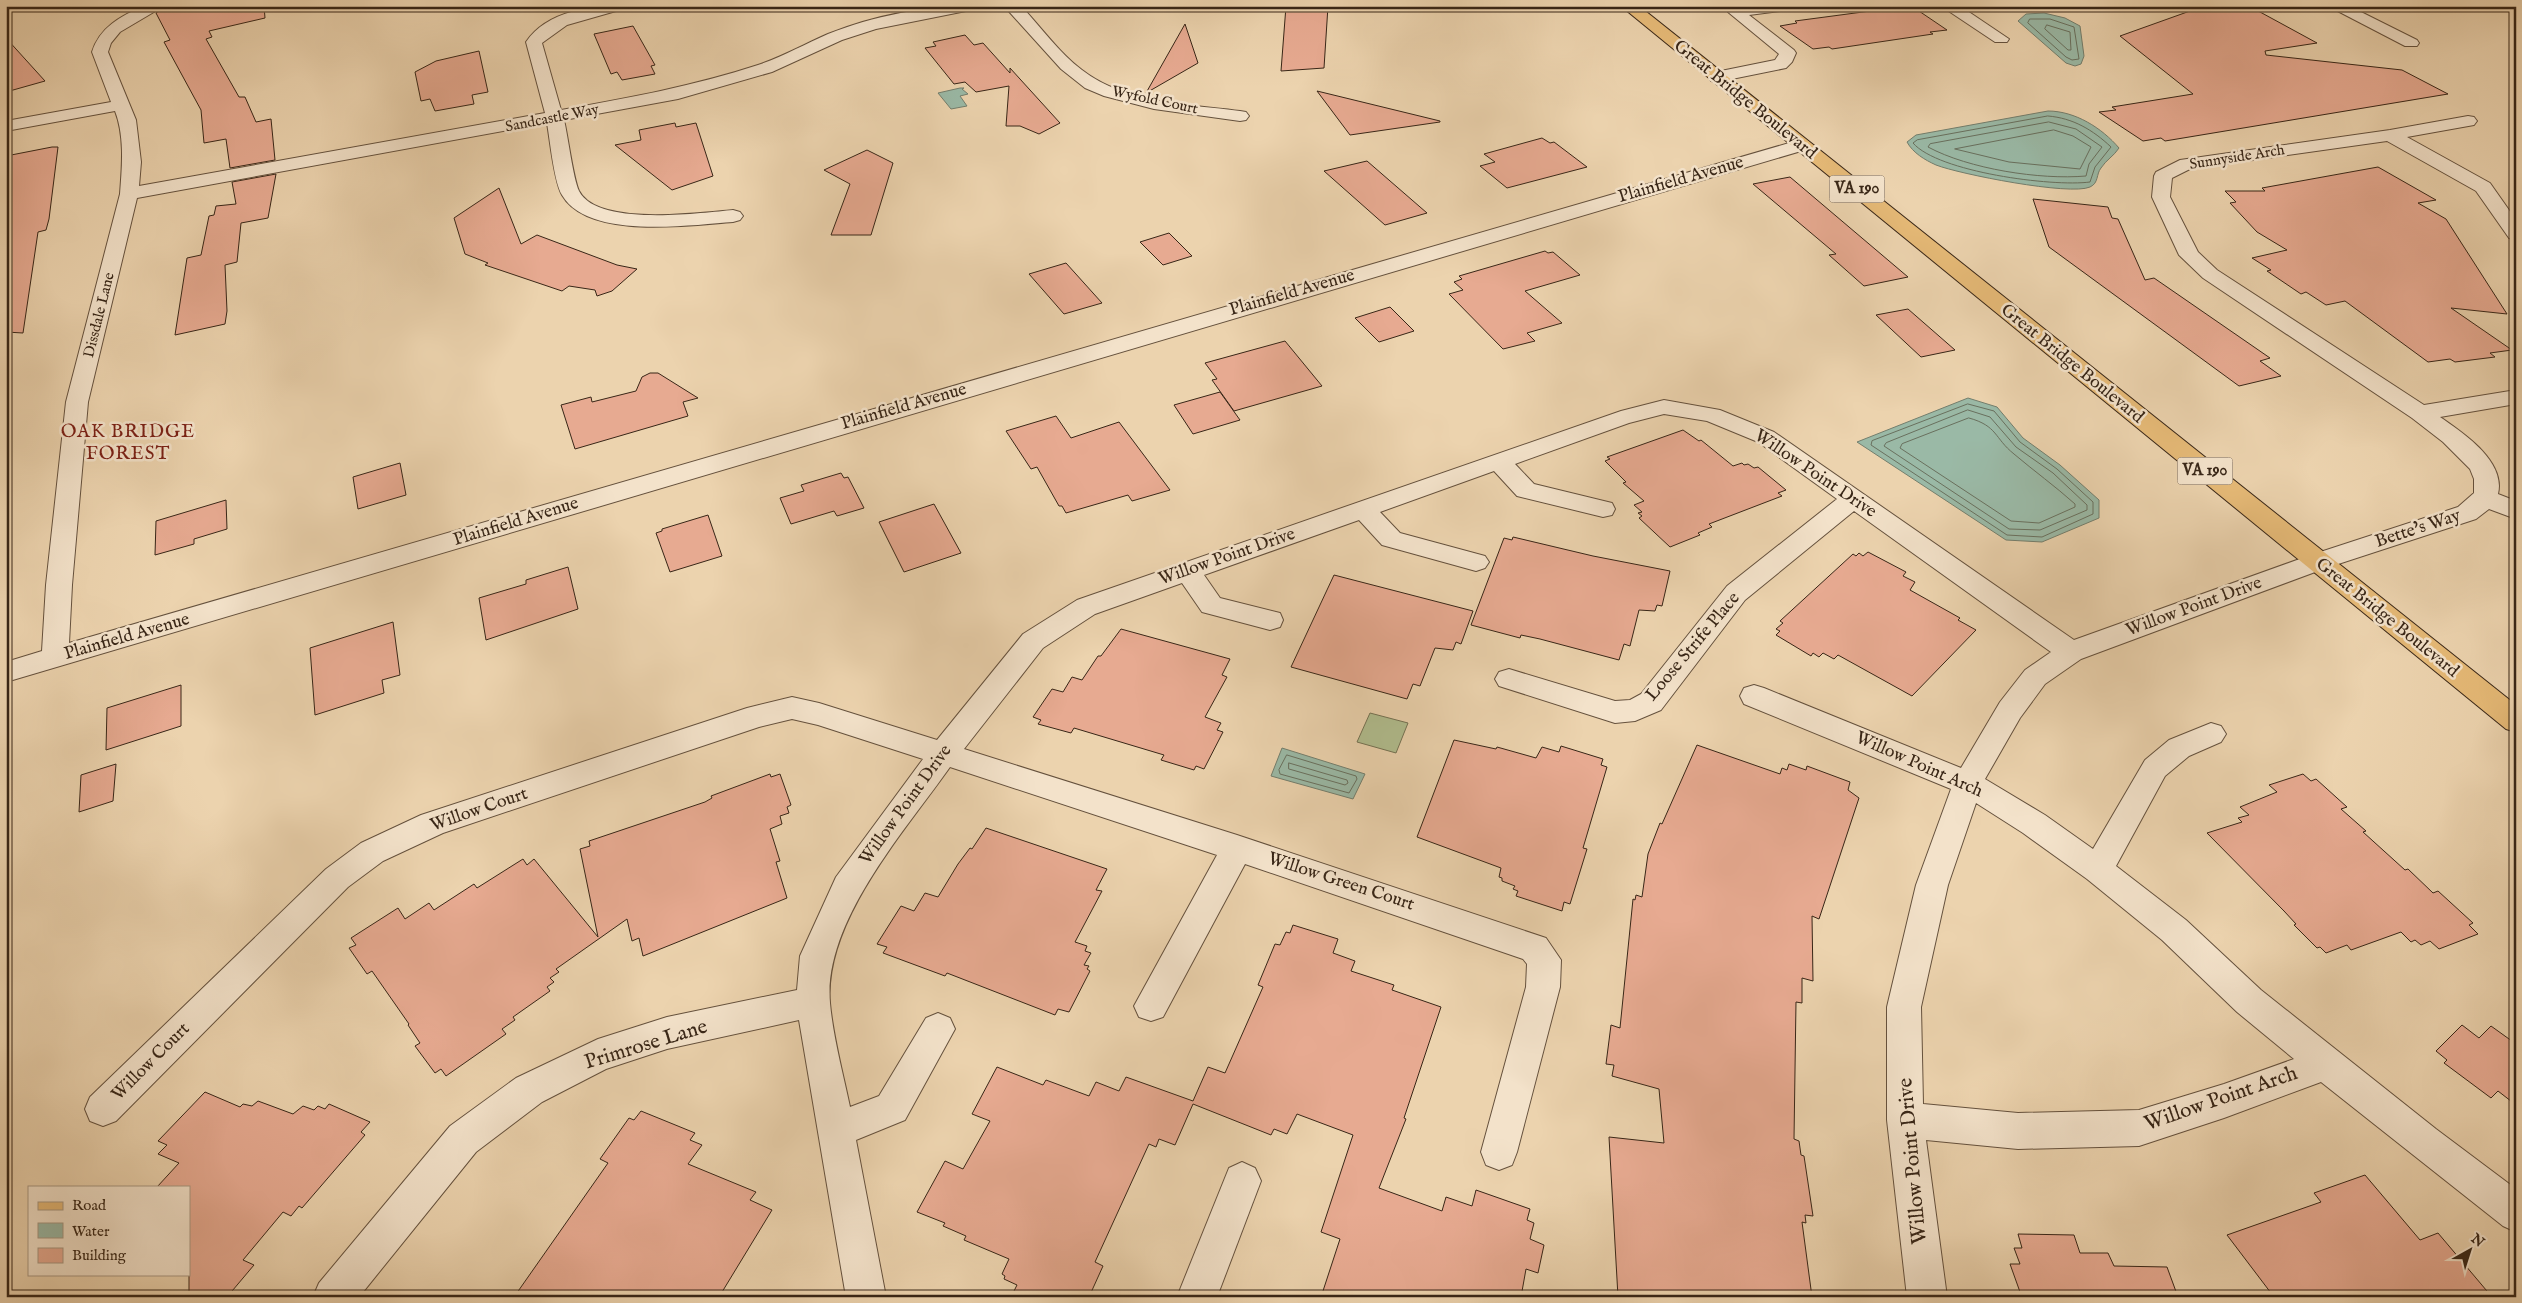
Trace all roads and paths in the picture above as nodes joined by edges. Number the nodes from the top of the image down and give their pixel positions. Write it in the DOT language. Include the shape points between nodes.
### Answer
graph roads {
  1 [pos="156,6"];
  2 [pos="618,6"];
  3 [pos="966,6"];
  4 [pos="1012,6"];
  5 [pos="1629,6"];
  6 [pos="1780,6"];
  7 [pos="1949,6"];
  8 [pos="2336,6"];
  9 [pos="2001,39"];
  10 [pos="2411,43"];
  11 [pos="1717,77"];
  12 [pos="121,105"];
  13 [pos="1240,116"];
  14 [pos="555,118"];
  15 [pos="2468,120"];
  16 [pos="6,126"];
  17 [pos="2390,135"];
  18 [pos="1802,145"];
  19 [pos="129,194"];
  20 [pos="733,216"];
  21 [pos="2516,234"];
  22 [pos="2516,397"];
  23 [pos="2420,413"];
  24 [pos="1498,461"];
  25 [pos="2484,497"];
  26 [pos="1853,499"];
  27 [pos="1603,508"];
  28 [pos="1363,509"];
  29 [pos="2516,511"];
  30 [pos="1476,562"];
  31 [pos="2317,562"];
  32 [pos="1187,571"];
  33 [pos="1270,620"];
  34 [pos="2071,652"];
  35 [pos="55,658"];
  36 [pos="6,672"];
  37 [pos="1509,679"];
  38 [pos="1754,696"];
  39 [pos="2516,721"];
  40 [pos="2211,734"];
  41 [pos="943,754"];
  42 [pos="1968,784"];
  43 [pos="1237,848"];
  44 [pos="2098,870"];
  45 [pos="813,1002"];
  46 [pos="1151,1006"];
  47 [pos="938,1029"];
  48 [pos="2327,1063"];
  49 [pos="103,1109"];
  50 [pos="1905,1120"];
  51 [pos="837,1130"];
  52 [pos="1499,1152"];
  53 [pos="1242,1181"];
  54 [pos="2516,1213"];
  55 [pos="333,1297"];
  56 [pos="866,1297"];
  57 [pos="1197,1297"];
  58 [pos="1927,1297"];
  1 -- 12 [label="street, Dissdale Lane" via="116,28 102,44 100,52"];
  2 -- 14 [label="street" via="556,23 541,32 534,42"];
  3 -- 14 [label="street, Sandcastle Way" via="863,28 721,83"];
  4 -- 13 [label="street, Wyfold Court" via="1076,74 1097,87 1158,104"];
  5 -- 11 [label="main road, Great Bridge Boulevard / VA 190"];
  6 -- 11 [label="street" via="1736,12 1788,53 1786,59 1780,64"];
  7 -- 9 [label="street"];
  8 -- 10 [label="street"];
  11 -- 18 [label="main road, Great Bridge Boulevard / VA 190"];
  12 -- 16 [label="street"];
  12 -- 19 [label="street, Dissdale Lane" via="127,120 132,162"];
  14 -- 19 [label="street, Sandcastle Way"];
  14 -- 20 [label="street" via="570,193 585,208 607,216 635,220"];
  15 -- 17 [label="street, Sunnyside Arch"];
  17 -- 21 [label="street" via="2483,187"];
  17 -- 23 [label="street, Sunnyside Arch" via="2186,164 2163,176 2161,197 2189,255 2210,274"];
  18 -- 31 [label="main road, Great Bridge Boulevard / VA 190"];
  18 -- 35 [label="street, Plainfield Avenue"];
  19 -- 35 [label="street, Dissdale Lane" via="77,402"];
  22 -- 23 [label="street"];
  23 -- 25 [label="street" via="2469,451 2486,474 2488,491"];
  24 -- 26 [label="street, Willow Point Drive" via="1621,418 1664,408 1712,415 1766,437"];
  24 -- 27 [label="street" via="1526,490"];
  24 -- 28 [label="street, Willow Point Drive"];
  25 -- 29 [label="street"];
  25 -- 31 [label="street, Bette's Way" via="2468,513"];
  26 -- 34 [label="street, Willow Point Drive"];
  26 -- 37 [label="street, Loose Strife Place" via="1736,593 1651,702 1636,710 1615,712"];
  28 -- 30 [label="street" via="1391,539"];
  28 -- 32 [label="street, Willow Point Drive"];
  31 -- 34 [label="street, Willow Point Drive"];
  31 -- 39 [label="main road, Great Bridge Boulevard / VA 190"];
  32 -- 33 [label="street" via="1211,605"];
  32 -- 41 [label="street, Willow Point Drive" via="1086,607 1033,641"];
  34 -- 42 [label="street, Willow Point Drive" via="2035,677 1988,745"];
  35 -- 36 [label="street, Plainfield Avenue"];
  38 -- 42 [label="street, Willow Point Arch"];
  40 -- 44 [label="street" via="2180,748 2155,768"];
  41 -- 43 [label="street, Willow Green Court"];
  41 -- 45 [label="street, Willow Point Drive" via="847,887 817,956"];
  41 -- 49 [label="street, Willow Court" via="792,708 757,716 432,824 372,852 337,878"];
  42 -- 44 [label="street, Willow Point Arch" via="2034,824"];
  42 -- 50 [label="street, Willow Point Drive" via="1932,885 1904,1008"];
  43 -- 46 [label="street"];
  43 -- 52 [label="street, Willow Green Court" via="1534,948 1544,960 1543,987"];
  44 -- 48 [label="street, Willow Point Arch" via="2174,930 2249,1002"];
  45 -- 51 [label="street, Willow Point Drive"];
  45 -- 55 [label="street, Primrose Lane" via="667,1033 598,1055 529,1090 463,1139"];
  47 -- 51 [label="street" via="892,1108"];
  48 -- 50 [label="street, Willow Point Arch" via="2224,1102 2139,1128 2018,1131"];
  48 -- 54 [label="street, Willow Point Arch"];
  50 -- 58 [label="street, Willow Point Drive"];
  51 -- 56 [label="street, Willow Point Drive"];
  53 -- 57 [label="street"];
}
